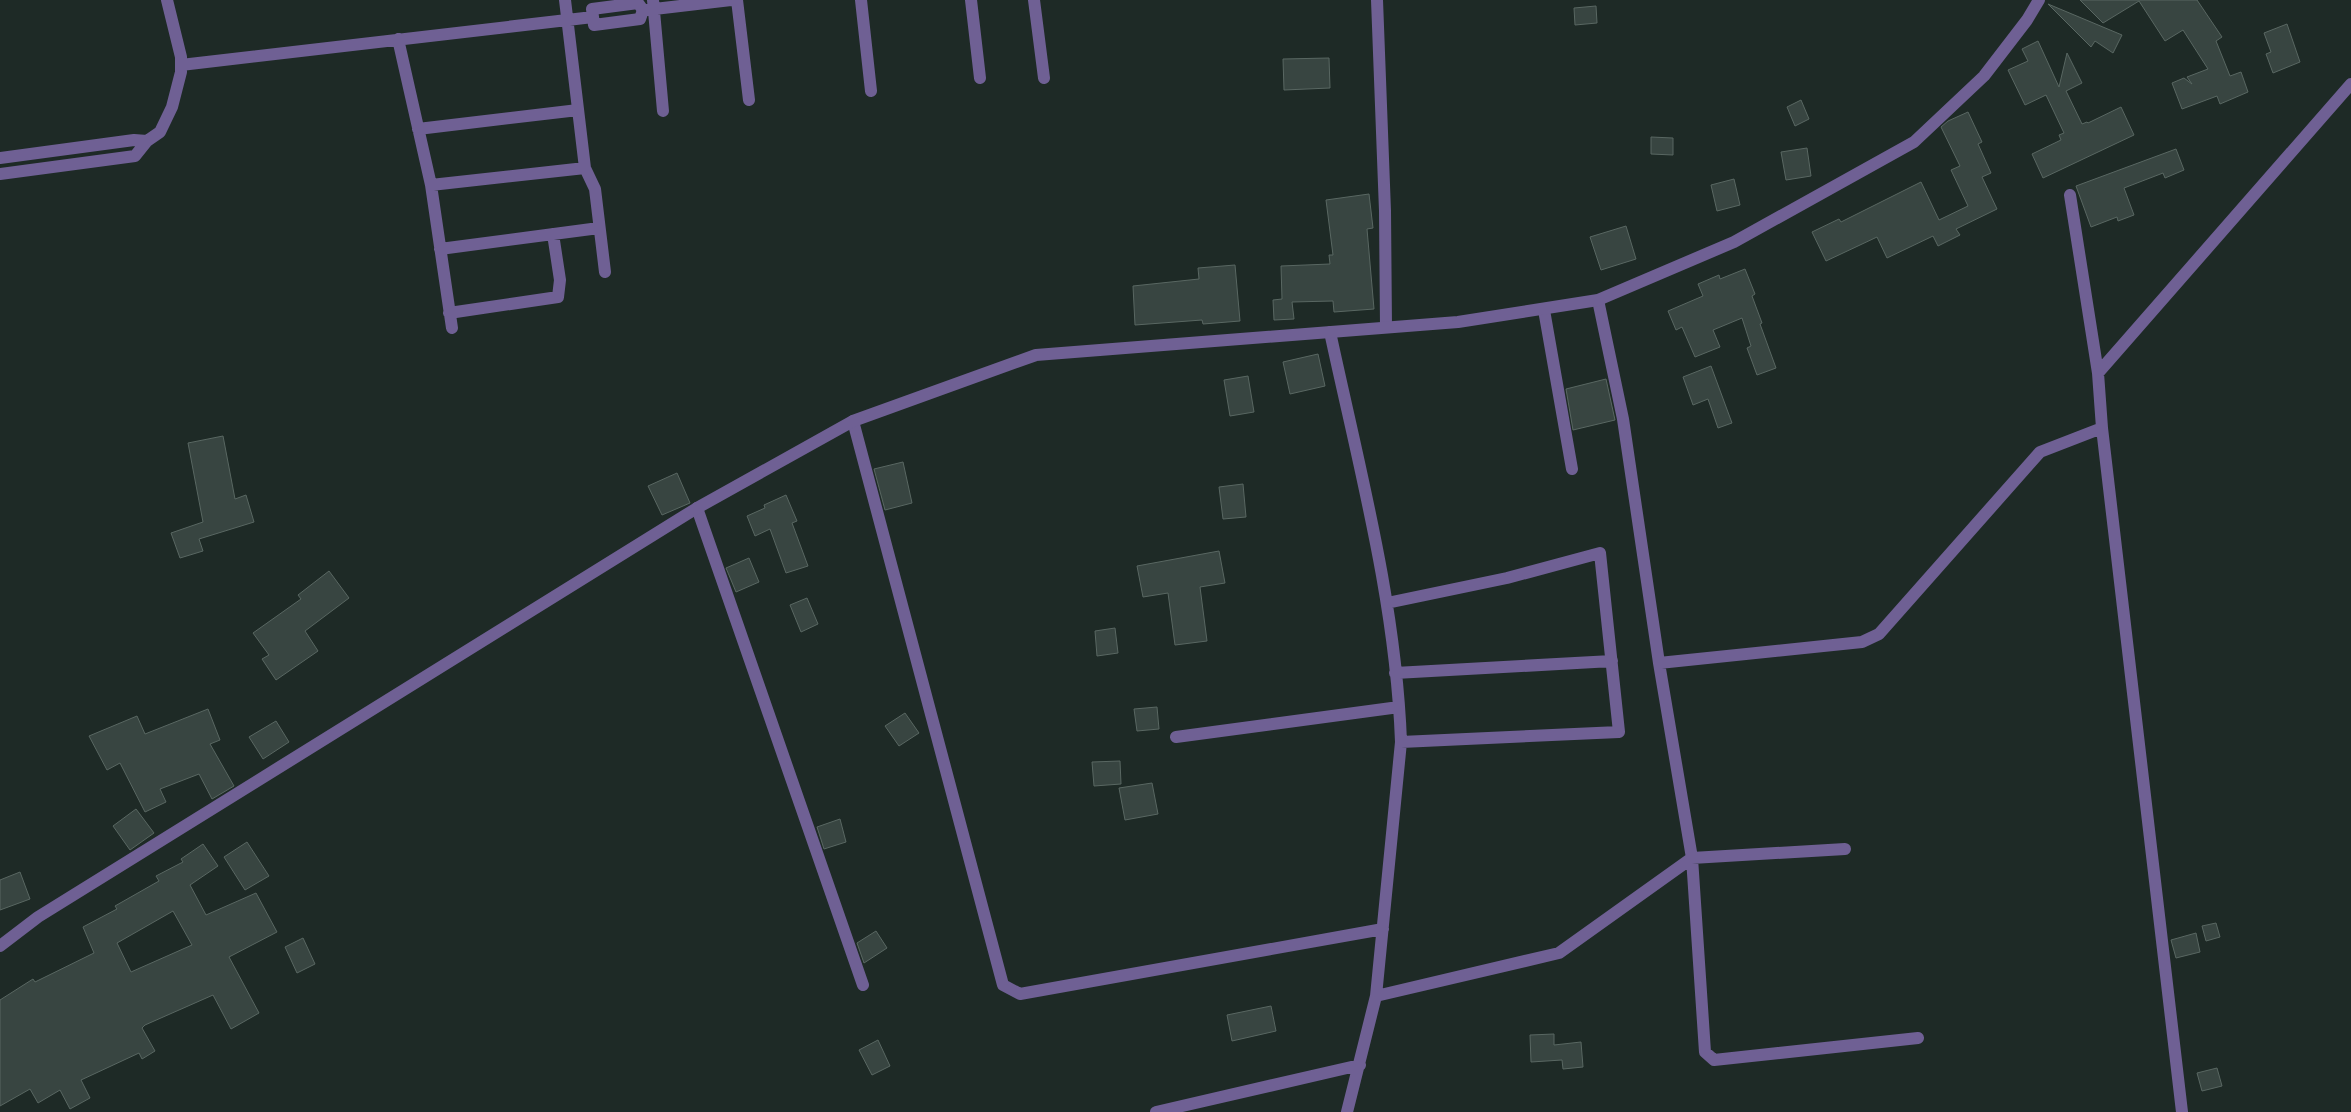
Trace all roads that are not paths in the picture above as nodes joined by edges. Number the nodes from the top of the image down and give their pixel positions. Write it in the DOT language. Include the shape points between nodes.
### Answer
graph roads {
  1 [pos="167,0"];
  2 [pos="565,0"];
  3 [pos="731,0"];
  4 [pos="737,0"];
  5 [pos="862,0"];
  6 [pos="971,0"];
  7 [pos="1034,0"];
  8 [pos="1377,0"];
  9 [pos="2039,0"];
  10 [pos="650,6"];
  11 [pos="567,19"];
  12 [pos="398,39"];
  13 [pos="181,65"];
  14 [pos="980,78"];
  15 [pos="1044,78"];
  16 [pos="2351,84"];
  17 [pos="871,90"];
  18 [pos="749,100"];
  19 [pos="578,110"];
  20 [pos="663,111"];
  21 [pos="418,129"];
  22 [pos="147,141"];
  23 [pos="0,158"];
  24 [pos="585,168"];
  25 [pos="0,174"];
  26 [pos="431,186"];
  27 [pos="2070,195"];
  28 [pos="599,228"];
  29 [pos="553,234"];
  30 [pos="440,249"];
  31 [pos="605,272"];
  32 [pos="1598,300"];
  33 [pos="1544,310"];
  34 [pos="449,313"];
  35 [pos="1386,327"];
  36 [pos="452,328"];
  37 [pos="1330,332"];
  38 [pos="2098,373"];
  39 [pos="853,421"];
  40 [pos="2102,428"];
  41 [pos="1572,469"];
  42 [pos="697,508"];
  43 [pos="1387,603"];
  44 [pos="1612,661"];
  45 [pos="1659,663"];
  46 [pos="1395,673"];
  47 [pos="1399,707"];
  48 [pos="1176,737"];
  49 [pos="1400,742"];
  50 [pos="1845,849"];
  51 [pos="1692,858"];
  52 [pos="1383,929"];
  53 [pos="0,946"];
  54 [pos="863,985"];
  55 [pos="1376,996"];
  56 [pos="1918,1038"];
  57 [pos="1360,1065"];
  58 [pos="1156,1112"];
  59 [pos="1347,1112"];
  60 [pos="2182,1112"];
  1 -- 13 [label="street"];
  2 -- 11 [label="street"];
  3 -- 10 [label="street"];
  4 -- 18 [label="street"];
  5 -- 17 [label="street"];
  6 -- 14 [label="street"];
  7 -- 15 [label="street"];
  8 -- 35 [label="street"];
  9 -- 32 [label="street" via="1984,76 1914,142 1734,242"];
  10 -- 11 [label="street" via="640,19 594,25 593,16"];
  10 -- 20 [label="street"];
  11 -- 12 [label="street"];
  11 -- 19 [label="street"];
  12 -- 13 [label="street"];
  12 -- 21 [label="street"];
  13 -- 22 [label="street" via="172,107 160,132"];
  16 -- 38 [label="street"];
  19 -- 21 [label="street"];
  19 -- 24 [label="street"];
  21 -- 26 [label="street"];
  22 -- 23 [label="street"];
  22 -- 25 [label="street" via="135,156"];
  24 -- 26 [label="street"];
  24 -- 28 [label="street" via="595,189"];
  26 -- 30 [label="street"];
  27 -- 38 [label="street"];
  28 -- 29 [label="street"];
  28 -- 31 [label="street"];
  29 -- 30 [label="street"];
  29 -- 34 [label="street" via="560,280 558,297"];
  30 -- 34 [label="street"];
  32 -- 33 [label="street"];
  32 -- 45 [label="street" via="1623,419"];
  33 -- 35 [label="street" via="1458,322"];
  33 -- 41 [label="street"];
  34 -- 36 [label="street"];
  35 -- 37 [label="street"];
  37 -- 39 [label="street" via="1036,355"];
  37 -- 43 [label="street"];
  38 -- 40 [label="street"];
  39 -- 42 [label="street"];
  39 -- 52 [label="street" via="1003,985 1020,994"];
  40 -- 45 [label="street" via="2040,452 1879,634 1862,642"];
  40 -- 60 [label="street"];
  42 -- 53 [label="street" via="38,917"];
  42 -- 54 [label="street"];
  43 -- 44 [label="street" via="1507,578 1600,553"];
  43 -- 46 [label="street"];
  44 -- 46 [label="street"];
  44 -- 49 [label="street" via="1619,732"];
  45 -- 51 [label="street"];
  46 -- 47 [label="street"];
  47 -- 48 [label="street"];
  47 -- 49 [label="street"];
  49 -- 52 [label="street"];
  50 -- 51 [label="street"];
  51 -- 55 [label="street" via="1559,953"];
  51 -- 56 [label="street" via="1705,1052 1714,1060"];
  52 -- 55 [label="street"];
  55 -- 57 [label="street"];
  57 -- 58 [label="street"];
  57 -- 59 [label="street"];
}
